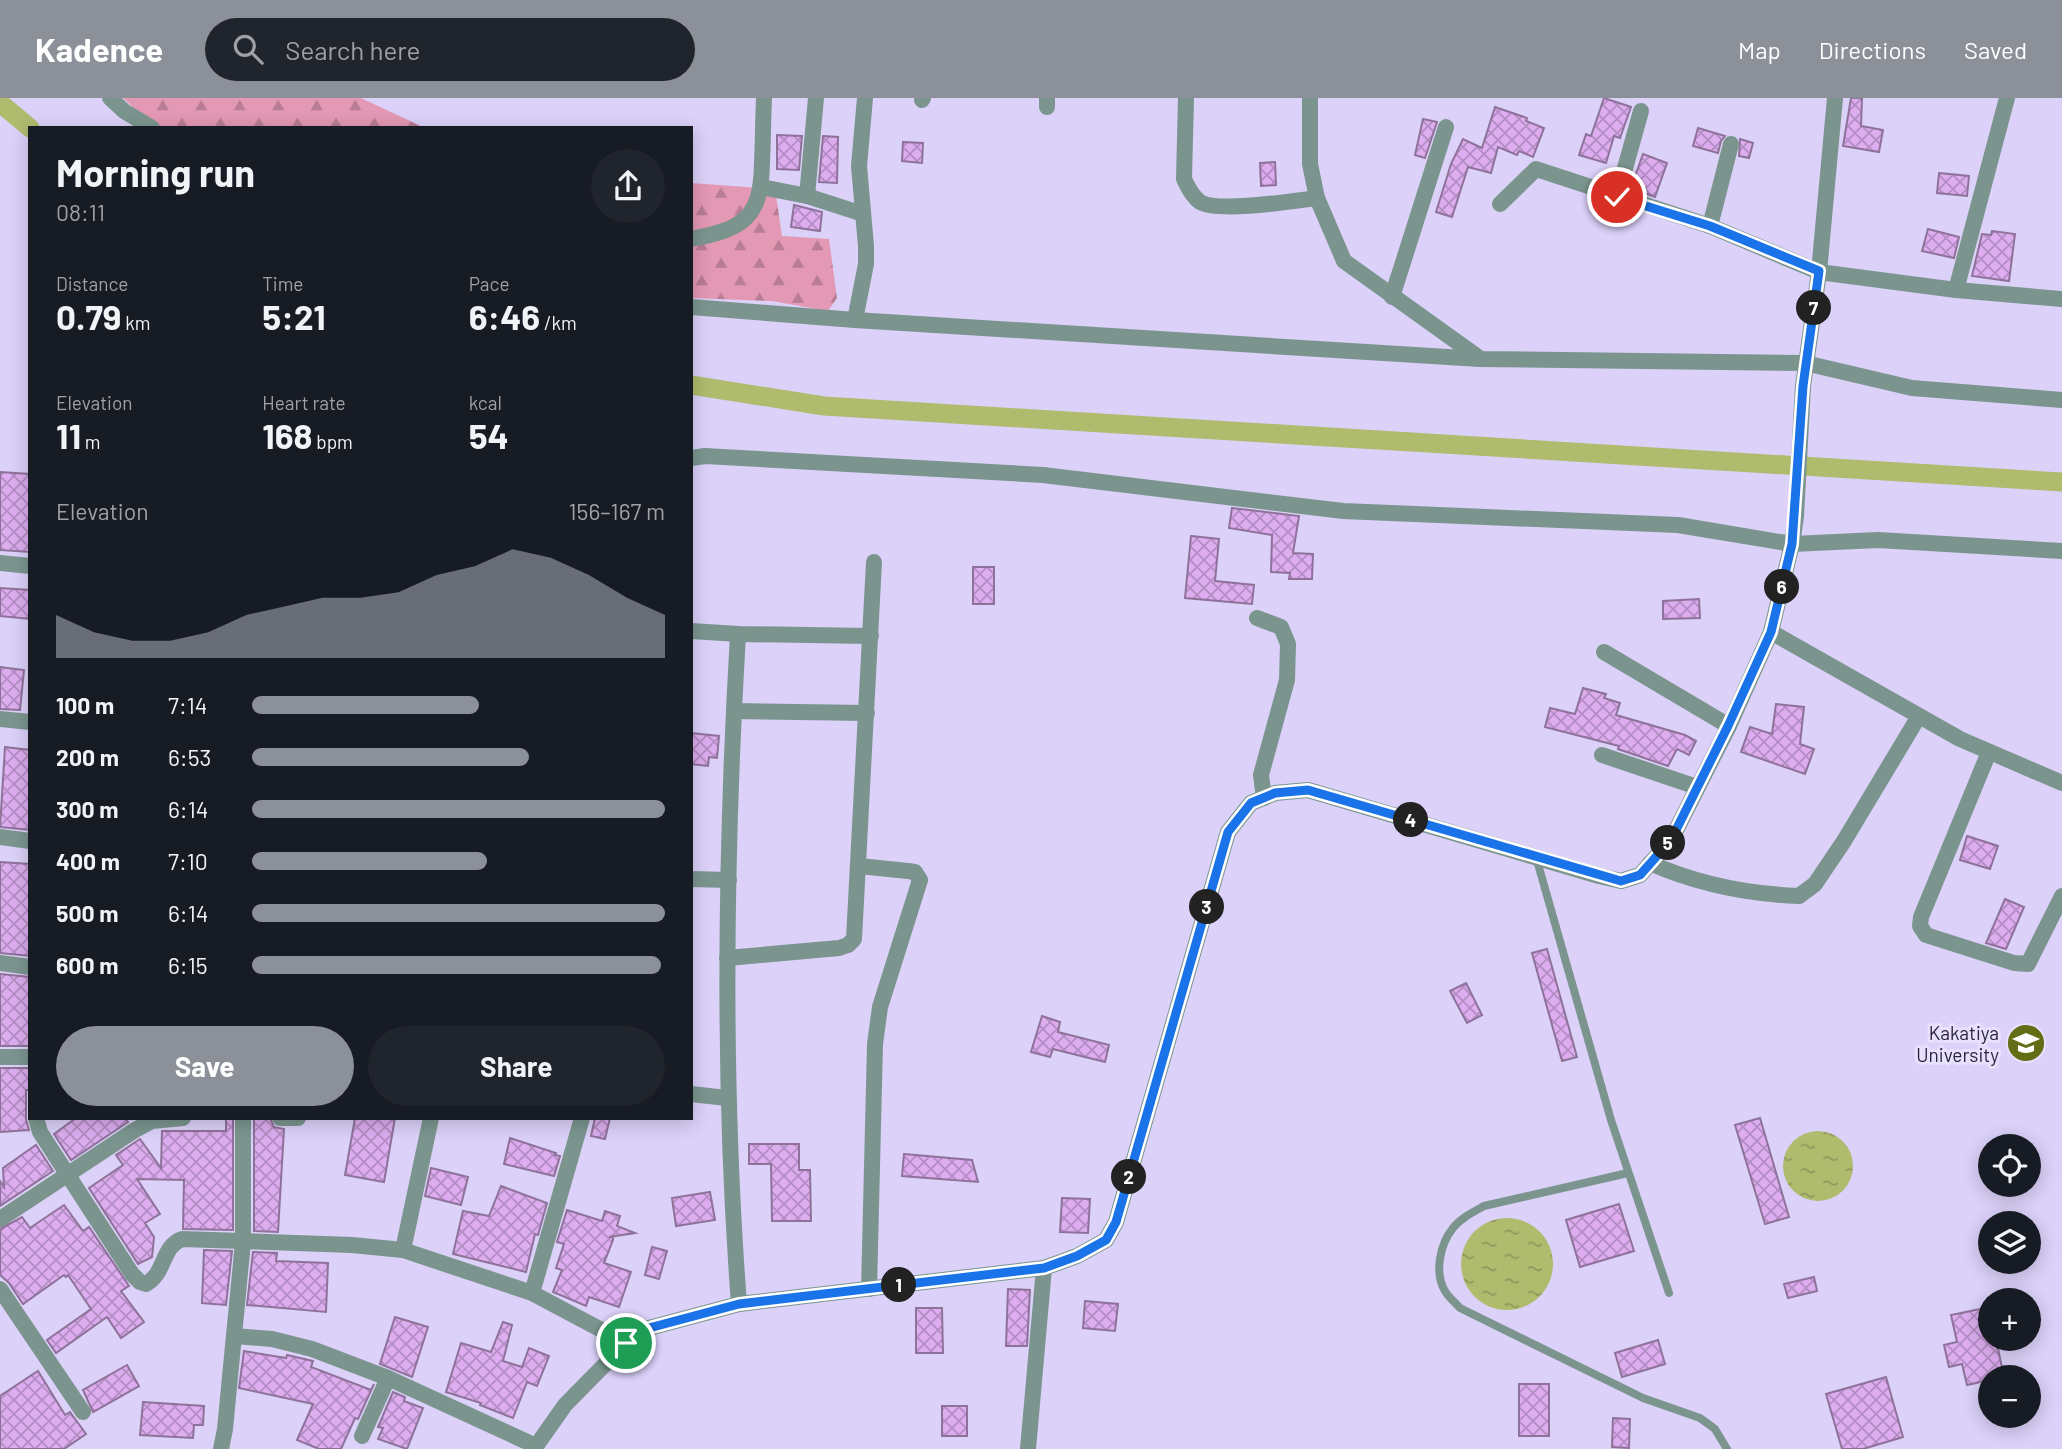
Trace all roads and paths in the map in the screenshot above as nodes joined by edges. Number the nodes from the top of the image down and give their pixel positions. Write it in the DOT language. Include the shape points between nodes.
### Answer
graph roads {
  1 [pos="110,98"];
  2 [pos="764,98"];
  3 [pos="816,98"];
  4 [pos="865,98"];
  5 [pos="1186,98"];
  6 [pos="1196,98"];
  7 [pos="1310,98"];
  8 [pos="1835,98"];
  9 [pos="2007,98"];
  10 [pos="1641,111"];
  11 [pos="149,126"];
  12 [pos="1446,127"];
  13 [pos="1731,145"];
  14 [pos="762,187"];
  15 [pos="807,196"];
  16 [pos="1617,197"];
  17 [pos="1317,198"];
  18 [pos="1500,204"];
  19 [pos="863,214"];
  20 [pos="1710,226"];
  21 [pos="693,239"];
  22 [pos="1819,271"];
  23 [pos="1955,290"];
  24 [pos="1392,297"];
  25 [pos="2062,299"];
  26 [pos="693,307"];
  27 [pos="855,320"];
  28 [pos="1480,359"];
  29 [pos="1805,363"];
  30 [pos="2062,400"];
  31 [pos="693,458"];
  32 [pos="1792,544"];
  33 [pos="2062,551"];
  34 [pos="874,562"];
  35 [pos="0,563"];
  36 [pos="28,566"];
  37 [pos="1257,618"];
  38 [pos="693,631"];
  39 [pos="1771,632"];
  40 [pos="738,634"];
  41 [pos="871,636"];
  42 [pos="1604,652"];
  43 [pos="734,711"];
  44 [pos="867,713"];
  45 [pos="1919,716"];
  46 [pos="0,719"];
  47 [pos="28,722"];
  48 [pos="1728,726"];
  49 [pos="1989,752"];
  50 [pos="1602,755"];
  51 [pos="2062,783"];
  52 [pos="1697,787"];
  53 [pos="1264,798"];
  54 [pos="0,837"];
  55 [pos="28,841"];
  56 [pos="1536,857"];
  57 [pos="1650,863"];
  58 [pos="859,866"];
  59 [pos="693,879"];
  60 [pos="729,880"];
  61 [pos="2062,897"];
  62 [pos="727,958"];
  63 [pos="0,963"];
  64 [pos="28,967"];
  65 [pos="0,1057"];
  66 [pos="28,1057"];
  67 [pos="693,1094"];
  68 [pos="727,1098"];
  69 [pos="37,1120"];
  70 [pos="152,1120"];
  71 [pos="243,1120"];
  72 [pos="431,1120"];
  73 [pos="581,1120"];
  74 [pos="1628,1173"];
  75 [pos="69,1174"];
  76 [pos="0,1219"];
  77 [pos="243,1242"];
  78 [pos="403,1250"];
  79 [pos="1044,1268"];
  80 [pos="0,1289"];
  81 [pos="869,1289"];
  82 [pos="532,1293"];
  83 [pos="1669,1293"];
  84 [pos="739,1304"];
  85 [pos="234,1336"];
  86 [pos="626,1343"];
  87 [pos="388,1378"];
  88 [pos="83,1412"];
  89 [pos="362,1436"];
  90 [pos="535,1448"];
  91 [pos="221,1449"];
  92 [pos="1028,1449"];
  93 [pos="1727,1449"];
  1 -- 11 [label="street"];
  2 -- 14 [label="street"];
  3 -- 15 [label="street"];
  4 -- 19 [label="street" via="859,166"];
  5 -- 6 [label="street"];
  5 -- 17 [label="street" via="1184,179 1202,204 1251,207"];
  7 -- 17 [label="street" via="1310,164"];
  8 -- 22 [label="street"];
  9 -- 23 [label="street"];
  10 -- 16 [label="street"];
  12 -- 24 [label="street"];
  13 -- 20 [label="street"];
  14 -- 15 [label="street"];
  14 -- 21 [label="street" via="755,208 745,218 731,228"];
  15 -- 19 [label="street"];
  16 -- 18 [label="street" via="1535,169"];
  16 -- 20 [label="street"];
  17 -- 24 [label="street" via="1344,261"];
  19 -- 27 [label="street" via="866,264"];
  20 -- 22 [label="street"];
  22 -- 23 [label="street"];
  22 -- 29 [label="street"];
  23 -- 25 [label="street"];
  24 -- 28 [label="street"];
  26 -- 27 [label="street"];
  27 -- 28 [label="street"];
  28 -- 29 [label="street"];
  29 -- 30 [label="street" via="1912,388"];
  29 -- 32 [label="street"];
  31 -- 32 [label="street" via="995,471 1343,511 1678,525"];
  32 -- 33 [label="street" via="1878,540"];
  32 -- 39 [label="street"];
  34 -- 41 [label="street"];
  35 -- 36 [label="street"];
  37 -- 53 [label="street" via="1281,627 1288,644 1287,680 1261,775"];
  38 -- 40 [label="street"];
  39 -- 45 [label="street"];
  39 -- 48 [label="street"];
  40 -- 41 [label="street"];
  40 -- 43 [label="street"];
  41 -- 44 [label="street"];
  42 -- 48 [label="street"];
  43 -- 44 [label="street"];
  43 -- 60 [label="street"];
  44 -- 58 [label="street"];
  45 -- 49 [label="street"];
  45 -- 57 [label="street" via="1844,841 1815,884 1799,897 1682,877"];
  46 -- 47 [label="street"];
  48 -- 52 [label="street"];
  49 -- 51 [label="street"];
  49 -- 61 [label="street" via="1920,926 1926,935 2028,964"];
  50 -- 52 [label="street"];
  52 -- 57 [label="street" via="1671,840"];
  53 -- 56 [label="street" via="1308,790"];
  53 -- 79 [label="street" via="1251,803 1228,832 1116,1222 1106,1240"];
  54 -- 55 [label="street"];
  56 -- 57 [label="street" via="1621,881 1640,875"];
  56 -- 74 [label="lane"];
  58 -- 62 [label="street" via="854,939 848,945"];
  58 -- 81 [label="street" via="915,872 920,880 880,1007 875,1044"];
  59 -- 60 [label="street"];
  60 -- 62 [label="street"];
  62 -- 68 [label="street"];
  63 -- 64 [label="street"];
  65 -- 66 [label="street"];
  67 -- 68 [label="street"];
  68 -- 84 [label="street"];
  69 -- 75 [label="street"];
  70 -- 75 [label="street"];
  71 -- 77 [label="street"];
  72 -- 78 [label="street"];
  73 -- 82 [label="street"];
  74 -- 83 [label="lane"];
  74 -- 93 [label="lane" via="1484,1206 1468,1214 1445,1242 1440,1280 1460,1307 1643,1398 1700,1418 1715,1429"];
  75 -- 76 [label="street"];
  75 -- 77 [label="street" via="140,1282 154,1279 167,1250 182,1239"];
  77 -- 78 [label="street"];
  77 -- 85 [label="street"];
  78 -- 82 [label="street"];
  79 -- 81 [label="street"];
  79 -- 92 [label="street"];
  80 -- 88 [label="street"];
  81 -- 84 [label="street"];
  82 -- 86 [label="street"];
  84 -- 86 [label="street" via="649,1328"];
  85 -- 87 [label="street" via="312,1349"];
  85 -- 91 [label="street"];
  86 -- 90 [label="street" via="565,1405"];
  87 -- 89 [label="street"];
  87 -- 90 [label="street"];
}
